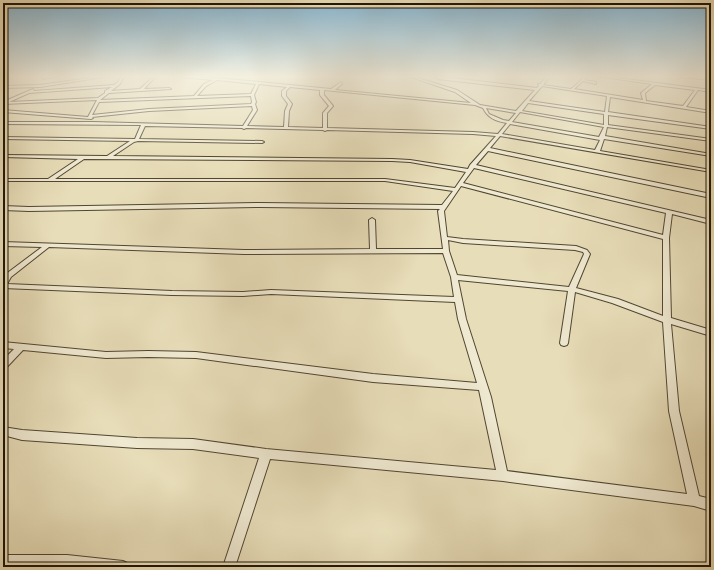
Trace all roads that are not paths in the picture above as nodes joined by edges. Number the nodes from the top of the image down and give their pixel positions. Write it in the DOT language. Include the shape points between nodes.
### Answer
graph roads {
  1 [pos="526,102"];
  2 [pos="36,103"];
  3 [pos="97,103"];
  4 [pos="289,103"];
  5 [pos="328,103"];
  6 [pos="460,103"];
  7 [pos="530,103"];
  8 [pos="608,103"];
  9 [pos="652,103"];
  10 [pos="688,103"];
  11 [pos="3,104"];
  12 [pos="253,104"];
  13 [pos="476,104"];
  14 [pos="484,107"];
  15 [pos="684,108"];
  16 [pos="3,111"];
  17 [pos="518,112"];
  18 [pos="711,112"];
  19 [pos="606,114"];
  20 [pos="90,117"];
  21 [pos="509,122"];
  22 [pos="3,123"];
  23 [pos="93,123"];
  24 [pos="143,125"];
  25 [pos="606,126"];
  26 [pos="244,128"];
  27 [pos="286,128"];
  28 [pos="711,128"];
  29 [pos="325,130"];
  30 [pos="499,135"];
  31 [pos="143,137"];
  32 [pos="3,138"];
  33 [pos="601,138"];
  34 [pos="711,140"];
  35 [pos="136,141"];
  36 [pos="262,142"];
  37 [pos="486,149"];
  38 [pos="597,152"];
  39 [pos="711,155"];
  40 [pos="3,156"];
  41 [pos="82,158"];
  42 [pos="108,158"];
  43 [pos="470,169"];
  44 [pos="711,171"];
  45 [pos="3,180"];
  46 [pos="48,180"];
  47 [pos="460,184"];
  48 [pos="456,190"];
  49 [pos="711,196"];
  50 [pos="443,207"];
  51 [pos="3,208"];
  52 [pos="669,213"];
  53 [pos="372,220"];
  54 [pos="711,222"];
  55 [pos="444,238"];
  56 [pos="666,238"];
  57 [pos="3,244"];
  58 [pos="47,246"];
  59 [pos="446,251"];
  60 [pos="373,252"];
  61 [pos="454,277"];
  62 [pos="3,285"];
  63 [pos="572,289"];
  64 [pos="457,300"];
  65 [pos="667,320"];
  66 [pos="711,333"];
  67 [pos="564,343"];
  68 [pos="3,345"];
  69 [pos="20,347"];
  70 [pos="3,366"];
  71 [pos="483,388"];
  72 [pos="3,431"];
  73 [pos="266,454"];
  74 [pos="503,476"];
  75 [pos="694,500"];
  76 [pos="711,505"];
  77 [pos="3,561"];
  78 [pos="123,567"];
  79 [pos="229,567"];
  1 -- 17 [label="street"];
  2 -- 11 [label="street"];
  3 -- 20 [label="street"];
  4 -- 27 [label="street"];
  5 -- 29 [label="street" via="330,106 325,113"];
  6 -- 13 [label="street"];
  7 -- 19 [label="street"];
  8 -- 19 [label="street"];
  9 -- 15 [label="street"];
  10 -- 15 [label="street"];
  12 -- 20 [label="street" via="149,110"];
  12 -- 26 [label="street" via="255,110"];
  13 -- 14 [label="street"];
  14 -- 17 [label="street"];
  14 -- 21 [label="street" via="488,115"];
  15 -- 18 [label="street"];
  16 -- 20 [label="street"];
  17 -- 21 [label="street"];
  17 -- 25 [label="street"];
  19 -- 25 [label="street"];
  19 -- 28 [label="street"];
  20 -- 23 [label="street" via="98,121"];
  21 -- 30 [label="street"];
  21 -- 33 [label="street"];
  22 -- 23 [label="street"];
  23 -- 24 [label="street"];
  24 -- 26 [label="street"];
  24 -- 35 [label="street"];
  25 -- 33 [label="street"];
  25 -- 34 [label="street"];
  26 -- 27 [label="street"];
  27 -- 29 [label="street"];
  29 -- 30 [label="street"];
  30 -- 37 [label="street"];
  30 -- 38 [label="street"];
  31 -- 35 [label="street"];
  32 -- 35 [label="street"];
  33 -- 38 [label="street"];
  33 -- 39 [label="street"];
  35 -- 36 [label="street"];
  35 -- 42 [label="street" via="131,141"];
  37 -- 43 [label="street"];
  37 -- 49 [label="street"];
  38 -- 44 [label="street"];
  40 -- 41 [label="street"];
  41 -- 42 [label="street"];
  41 -- 46 [label="street"];
  42 -- 43 [label="street" via="392,160"];
  43 -- 47 [label="street"];
  43 -- 52 [label="street"];
  45 -- 46 [label="street"];
  46 -- 48 [label="street" via="385,180"];
  47 -- 48 [label="street"];
  47 -- 56 [label="street"];
  48 -- 50 [label="street"];
  50 -- 51 [label="street" via="260,205"];
  50 -- 55 [label="street" via="441,210"];
  52 -- 54 [label="street"];
  52 -- 56 [label="street"];
  53 -- 60 [label="street"];
  55 -- 59 [label="street"];
  55 -- 63 [label="street" via="576,248 585,251 587,254"];
  56 -- 65 [label="street"];
  57 -- 58 [label="street"];
  58 -- 60 [label="street" via="244,252"];
  58 -- 62 [label="street" via="8,276"];
  59 -- 60 [label="street"];
  59 -- 61 [label="street"];
  61 -- 63 [label="street"];
  61 -- 64 [label="street"];
  62 -- 64 [label="street" via="172,294 271,292"];
  63 -- 65 [label="street" via="616,301"];
  63 -- 67 [label="street"];
  64 -- 71 [label="street"];
  65 -- 66 [label="street"];
  65 -- 75 [label="street" via="674,411"];
  68 -- 69 [label="street"];
  69 -- 70 [label="street"];
  69 -- 71 [label="street" via="106,355 196,355 373,378"];
  71 -- 74 [label="street"];
  72 -- 73 [label="street" via="22,435 193,444"];
  73 -- 74 [label="street"];
  73 -- 79 [label="street"];
  74 -- 75 [label="street"];
  75 -- 76 [label="street"];
  77 -- 78 [label="street" via="67,561"];
}
